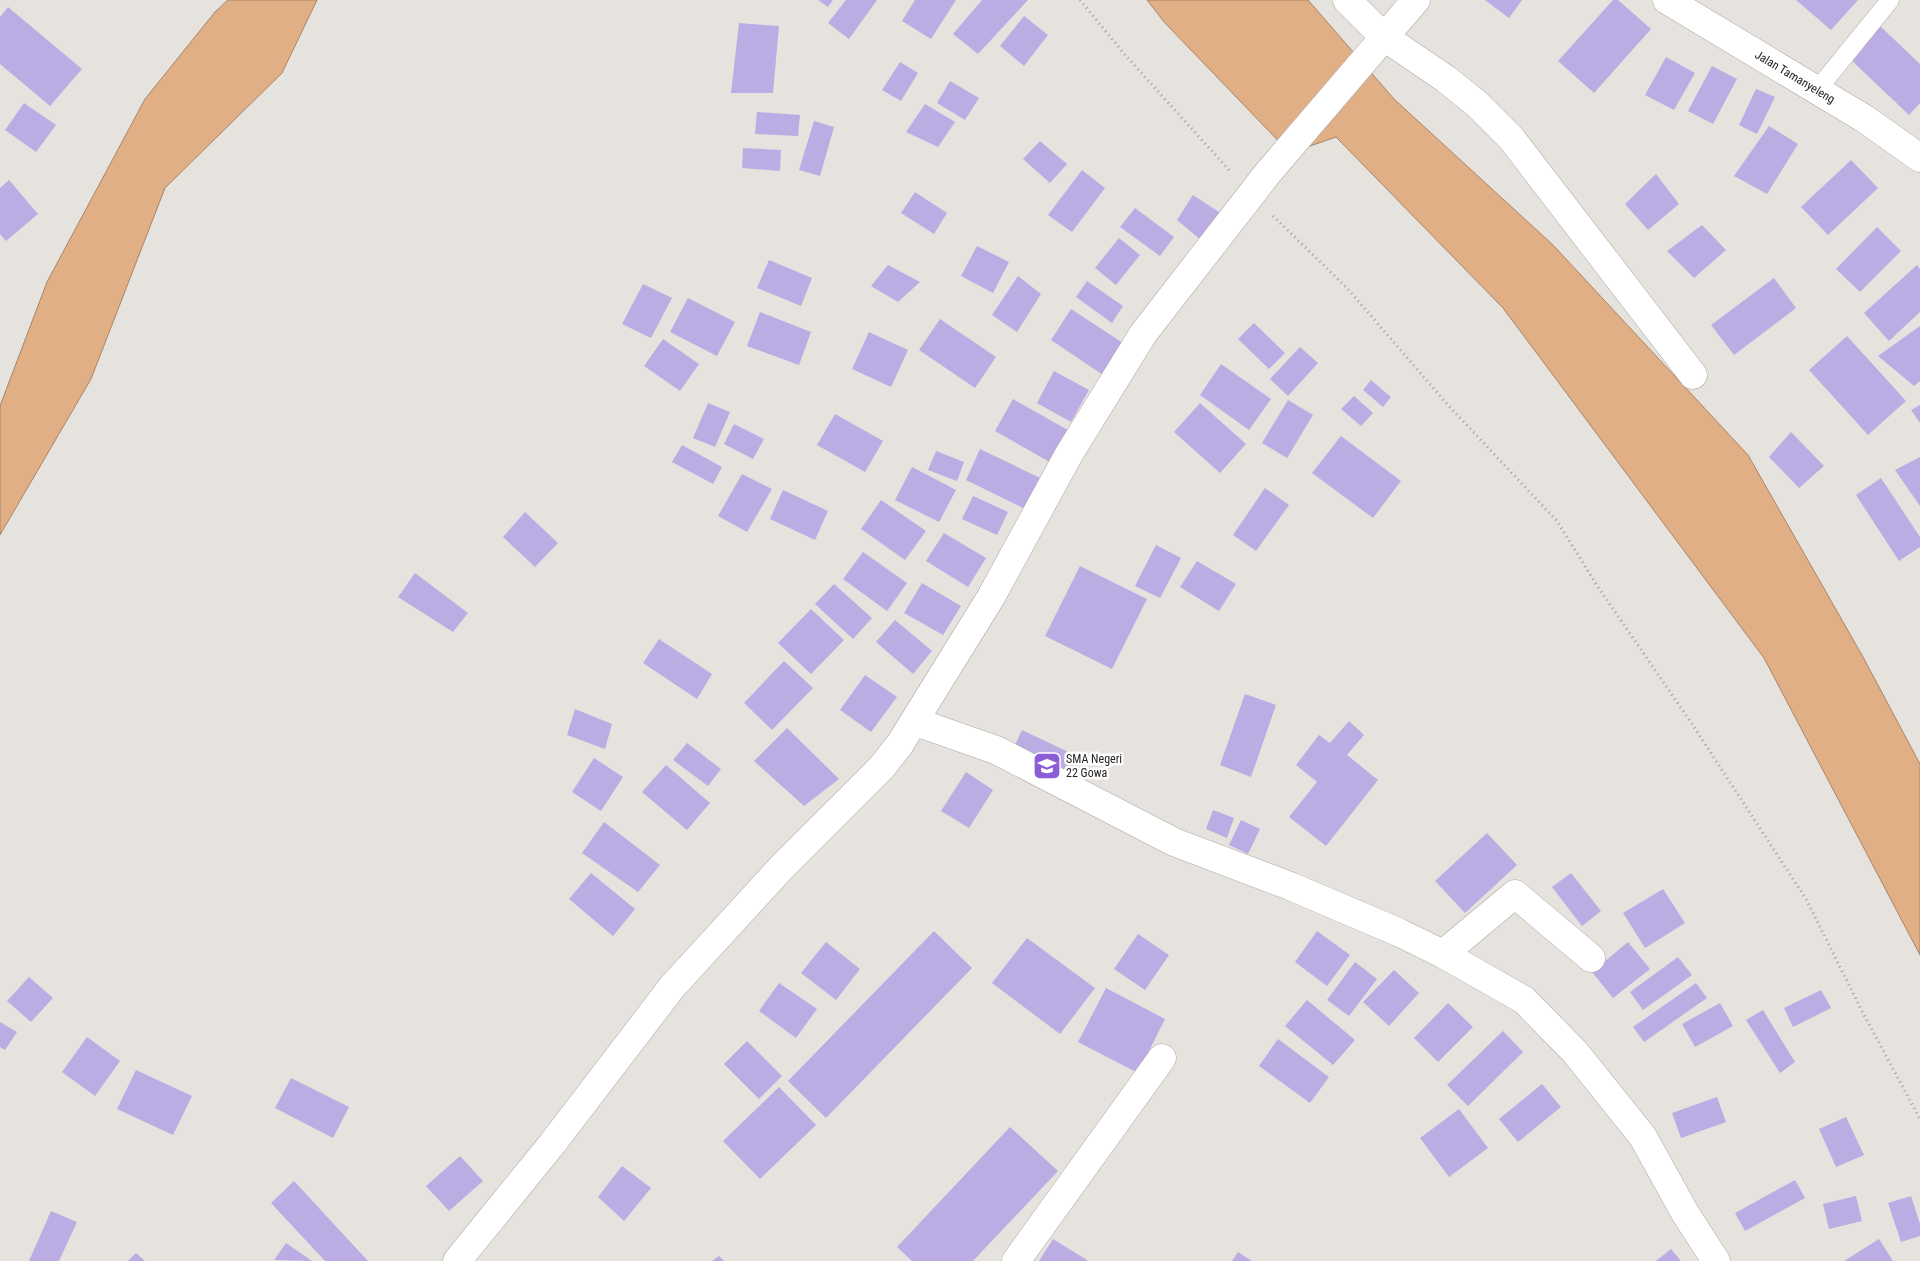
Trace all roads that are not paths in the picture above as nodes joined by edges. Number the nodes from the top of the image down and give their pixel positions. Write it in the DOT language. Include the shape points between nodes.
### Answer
graph roads {
  1 [pos="1347,0"];
  2 [pos="1416,0"];
  3 [pos="1667,0"];
  4 [pos="1890,0"];
  5 [pos="1377,46"];
  6 [pos="1817,90"];
  7 [pos="1920,158"];
  8 [pos="1693,375"];
  9 [pos="916,722"];
  10 [pos="1442,954"];
  11 [pos="1590,958"];
  12 [pos="1162,1058"];
  13 [pos="457,1261"];
  14 [pos="1016,1261"];
  15 [pos="1716,1261"];
  1 -- 5 [label="street"];
  2 -- 5 [label="street"];
  3 -- 6 [label="street, Jalan Tamanyeleng"];
  4 -- 6 [label="lane"];
  5 -- 8 [label="street" via="1446,79 1511,138"];
  5 -- 9 [label="street" via="1259,184 1142,334 1069,454 992,597"];
  6 -- 7 [label="street, Jalan Tamanyeleng" via="1865,118"];
  9 -- 10 [label="street" via="996,750 1174,842 1290,886"];
  9 -- 13 [label="street" via="882,766 780,868 672,987 552,1144"];
  10 -- 11 [label="street" via="1514,894"];
  10 -- 15 [label="street" via="1524,1000 1576,1052 1642,1137"];
  12 -- 14 [label="street"];
}
